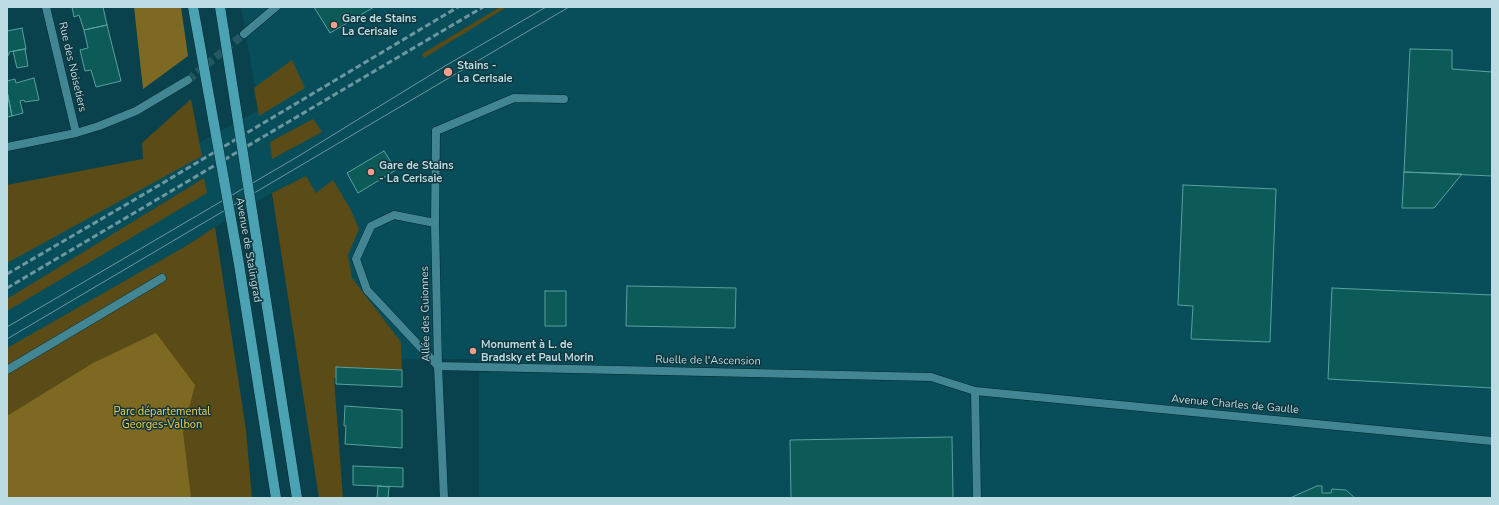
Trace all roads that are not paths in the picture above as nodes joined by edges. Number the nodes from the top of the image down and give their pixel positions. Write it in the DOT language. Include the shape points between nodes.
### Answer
graph roads {
  1 [pos="46,7"];
  2 [pos="193,7"];
  3 [pos="220,7"];
  4 [pos="276,7"];
  5 [pos="244,34"];
  6 [pos="188,80"];
  7 [pos="564,99"];
  8 [pos="76,133"];
  9 [pos="7,147"];
  10 [pos="435,223"];
  11 [pos="162,278"];
  12 [pos="438,366"];
  13 [pos="7,370"];
  14 [pos="975,391"];
  15 [pos="1492,441"];
  16 [pos="276,498"];
  17 [pos="297,498"];
  18 [pos="444,498"];
  19 [pos="977,498"];
  1 -- 8 [label="street, Rue des Noisetiers"];
  2 -- 16 [label="main road, Avenue de Stalingrad, bridge" via="239,264"];
  3 -- 17 [label="main road, Avenue de Stalingrad, bridge"];
  4 -- 5 [label="street"];
  6 -- 8 [label="street" via="136,111"];
  7 -- 10 [label="street, Allée des Guionnes" via="514,98 436,130"];
  8 -- 9 [label="street"];
  10 -- 12 [label="street, Allée des Guionnes"];
  10 -- 12 [label="street" via="394,215 371,226 356,258 367,290"];
  11 -- 13 [label="street"];
  12 -- 14 [label="street, Ruelle de l'Ascension" via="931,377"];
  12 -- 18 [label="street, Allée des Guionnes"];
  14 -- 15 [label="street, Avenue Charles de Gaulle"];
  14 -- 19 [label="street"];
}
